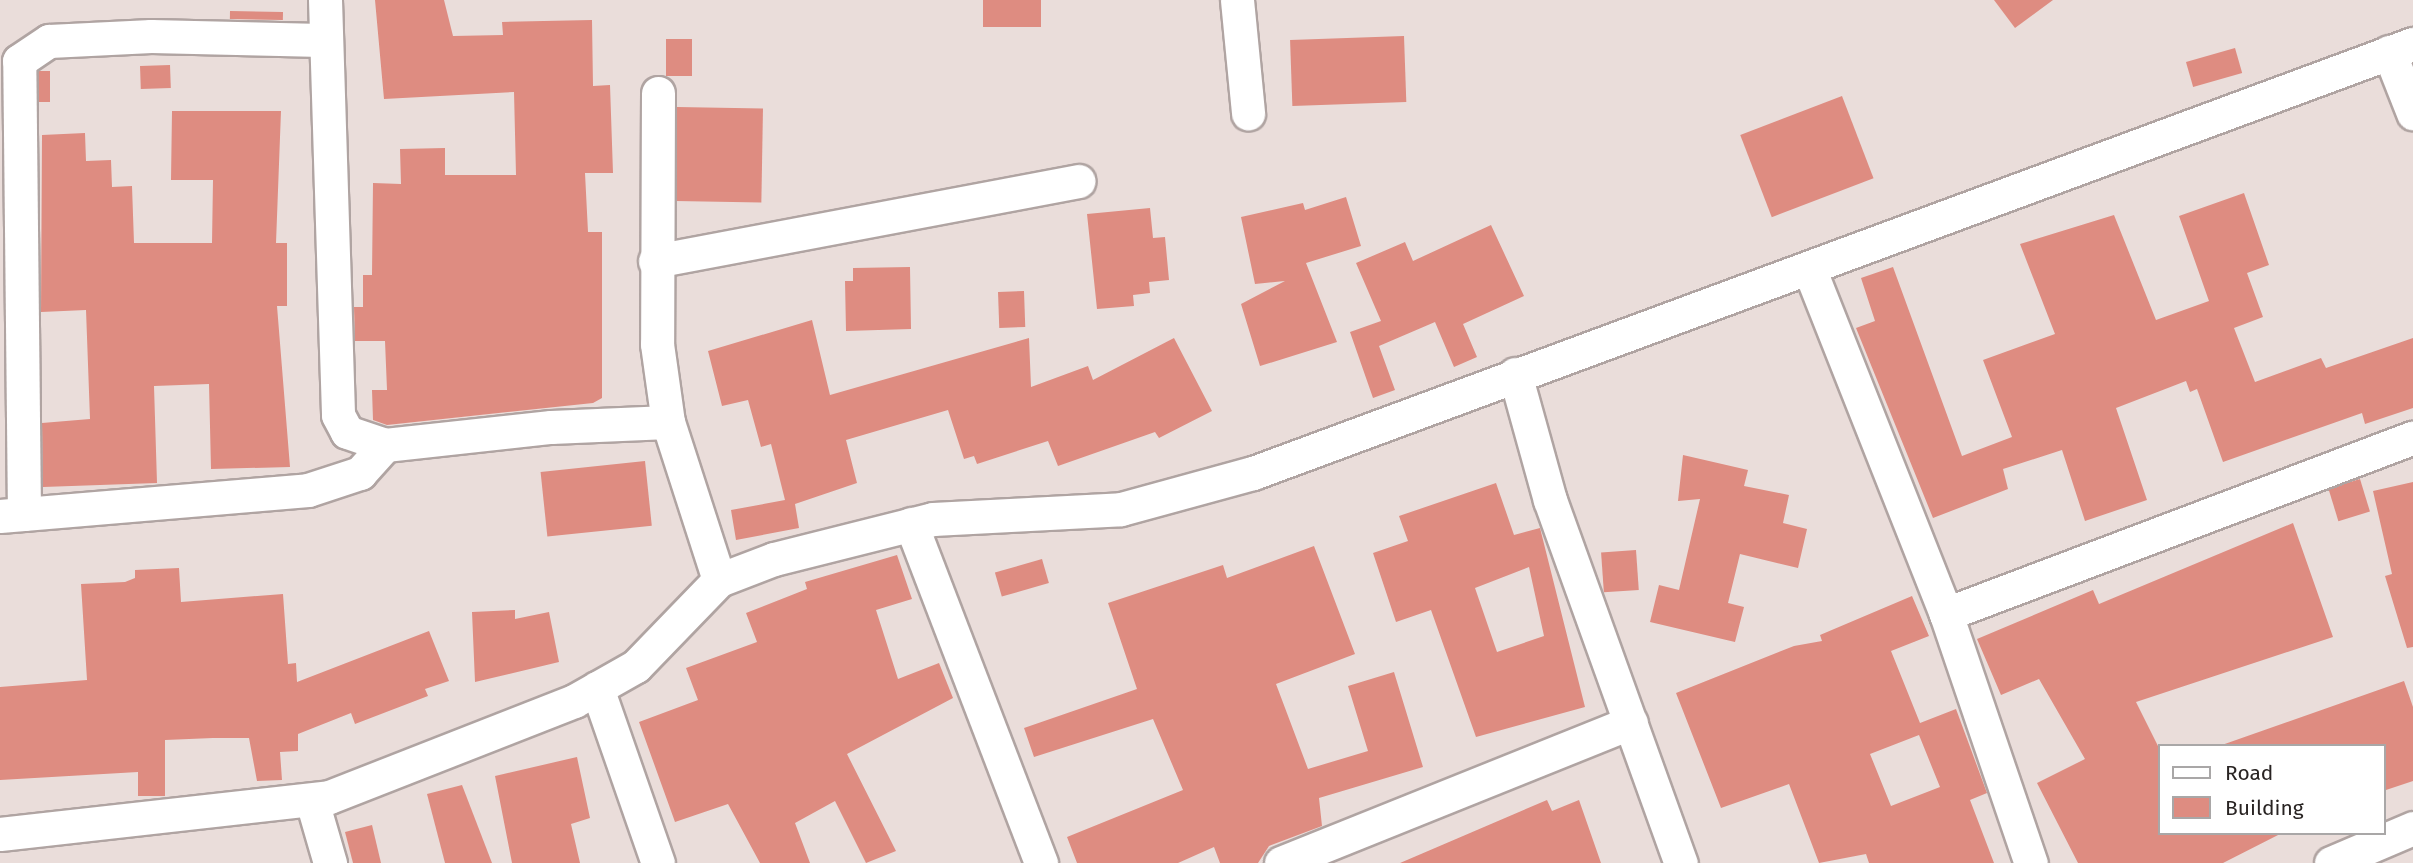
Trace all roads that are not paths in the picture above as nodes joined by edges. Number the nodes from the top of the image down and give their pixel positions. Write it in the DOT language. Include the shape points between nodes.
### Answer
graph roads {
  1 [pos="325,0"];
  2 [pos="1237,0"];
  3 [pos="322,40"];
  4 [pos="2401,48"];
  5 [pos="658,93"];
  6 [pos="1248,113"];
  7 [pos="2413,113"];
  8 [pos="1079,181"];
  9 [pos="655,261"];
  10 [pos="1809,268"];
  11 [pos="1515,374"];
  12 [pos="668,422"];
  13 [pos="2413,438"];
  14 [pos="385,445"];
  15 [pos="12,515"];
  16 [pos="911,524"];
  17 [pos="719,580"];
  18 [pos="1946,614"];
  19 [pos="597,688"];
  20 [pos="1631,722"];
  21 [pos="312,801"];
  22 [pos="2413,828"];
  23 [pos="0,834"];
  24 [pos="1335,854"];
  25 [pos="330,863"];
  26 [pos="658,863"];
  27 [pos="1041,863"];
  28 [pos="1281,863"];
  29 [pos="1681,863"];
  30 [pos="2031,863"];
  31 [pos="2331,863"];
  1 -- 3 [label="street"];
  2 -- 6 [label="street"];
  3 -- 14 [label="street" via="338,415 347,432"];
  3 -- 15 [label="street" via="151,36 49,41 19,61"];
  4 -- 7 [label="street"];
  4 -- 10 [label="street"];
  5 -- 9 [label="street"];
  8 -- 9 [label="street"];
  9 -- 12 [label="street"];
  10 -- 11 [label="street"];
  10 -- 18 [label="street"];
  11 -- 16 [label="street" via="1292,460 1169,498 1121,509"];
  11 -- 20 [label="street" via="1550,500"];
  12 -- 14 [label="street" via="551,427"];
  12 -- 17 [label="street"];
  13 -- 18 [label="street"];
  14 -- 15 [label="street" via="360,473 308,490"];
  16 -- 17 [label="street" via="841,538"];
  16 -- 27 [label="street"];
  17 -- 19 [label="street" via="636,666"];
  18 -- 30 [label="street"];
  19 -- 21 [label="street"];
  19 -- 26 [label="street"];
  20 -- 24 [label="street"];
  20 -- 29 [label="street"];
  21 -- 23 [label="street"];
  21 -- 25 [label="street"];
  22 -- 31 [label="street"];
  24 -- 28 [label="street"];
}
